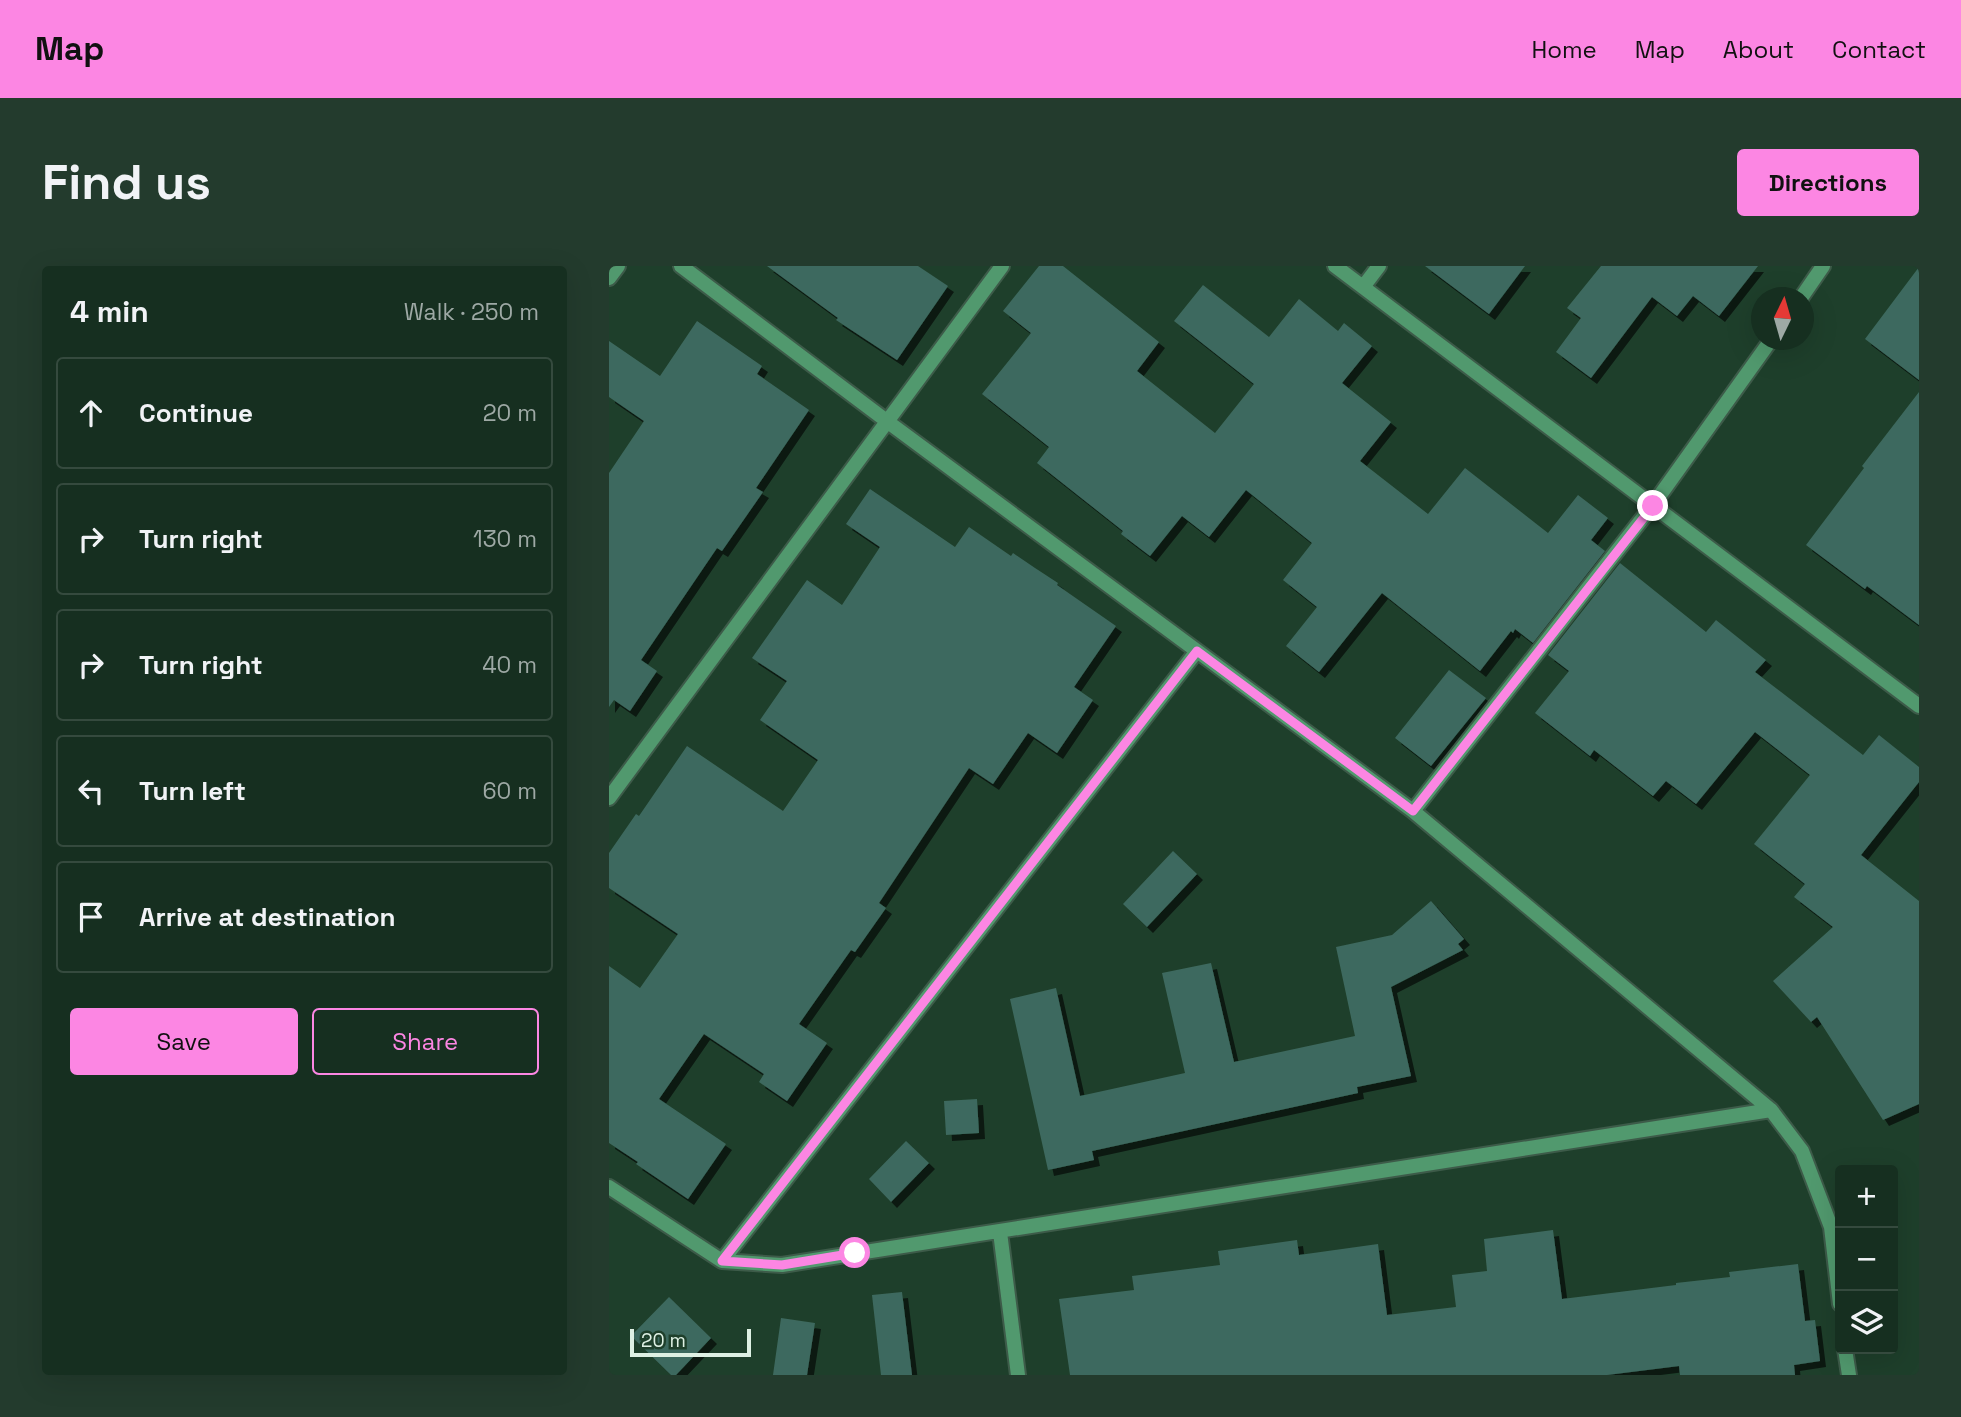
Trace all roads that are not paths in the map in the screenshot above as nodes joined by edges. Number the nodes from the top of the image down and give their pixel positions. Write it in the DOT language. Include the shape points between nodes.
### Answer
graph roads {
  1 [pos="618,266"];
  2 [pos="681,266"];
  3 [pos="1002,266"];
  4 [pos="1335,266"];
  5 [pos="1379,266"];
  6 [pos="1823,266"];
  7 [pos="609,278"];
  8 [pos="1363,287"];
  9 [pos="1809,287"];
  10 [pos="1764,350"];
  11 [pos="888,422"];
  12 [pos="1653,506"];
  13 [pos="1197,651"];
  14 [pos="1919,706"];
  15 [pos="609,798"];
  16 [pos="1413,811"];
  17 [pos="1771,1111"];
  18 [pos="609,1187"];
  19 [pos="1000,1232"];
  20 [pos="722,1261"];
  21 [pos="1838,1291"];
  22 [pos="1847,1354"];
  23 [pos="1018,1375"];
  24 [pos="1849,1375"];
  1 -- 7 [label="street"];
  2 -- 11 [label="street"];
  3 -- 11 [label="street"];
  4 -- 8 [label="street"];
  5 -- 8 [label="street"];
  6 -- 9 [label="street"];
  8 -- 12 [label="street"];
  10 -- 12 [label="street"];
  11 -- 13 [label="street"];
  11 -- 15 [label="street"];
  12 -- 14 [label="street"];
  12 -- 16 [label="street"];
  13 -- 16 [label="street"];
  13 -- 20 [label="street"];
  16 -- 17 [label="street"];
  17 -- 19 [label="street"];
  17 -- 21 [label="street" via="1802,1151 1831,1227"];
  18 -- 20 [label="street"];
  19 -- 20 [label="street" via="782,1265"];
  19 -- 23 [label="street"];
  22 -- 24 [label="street"];
}
